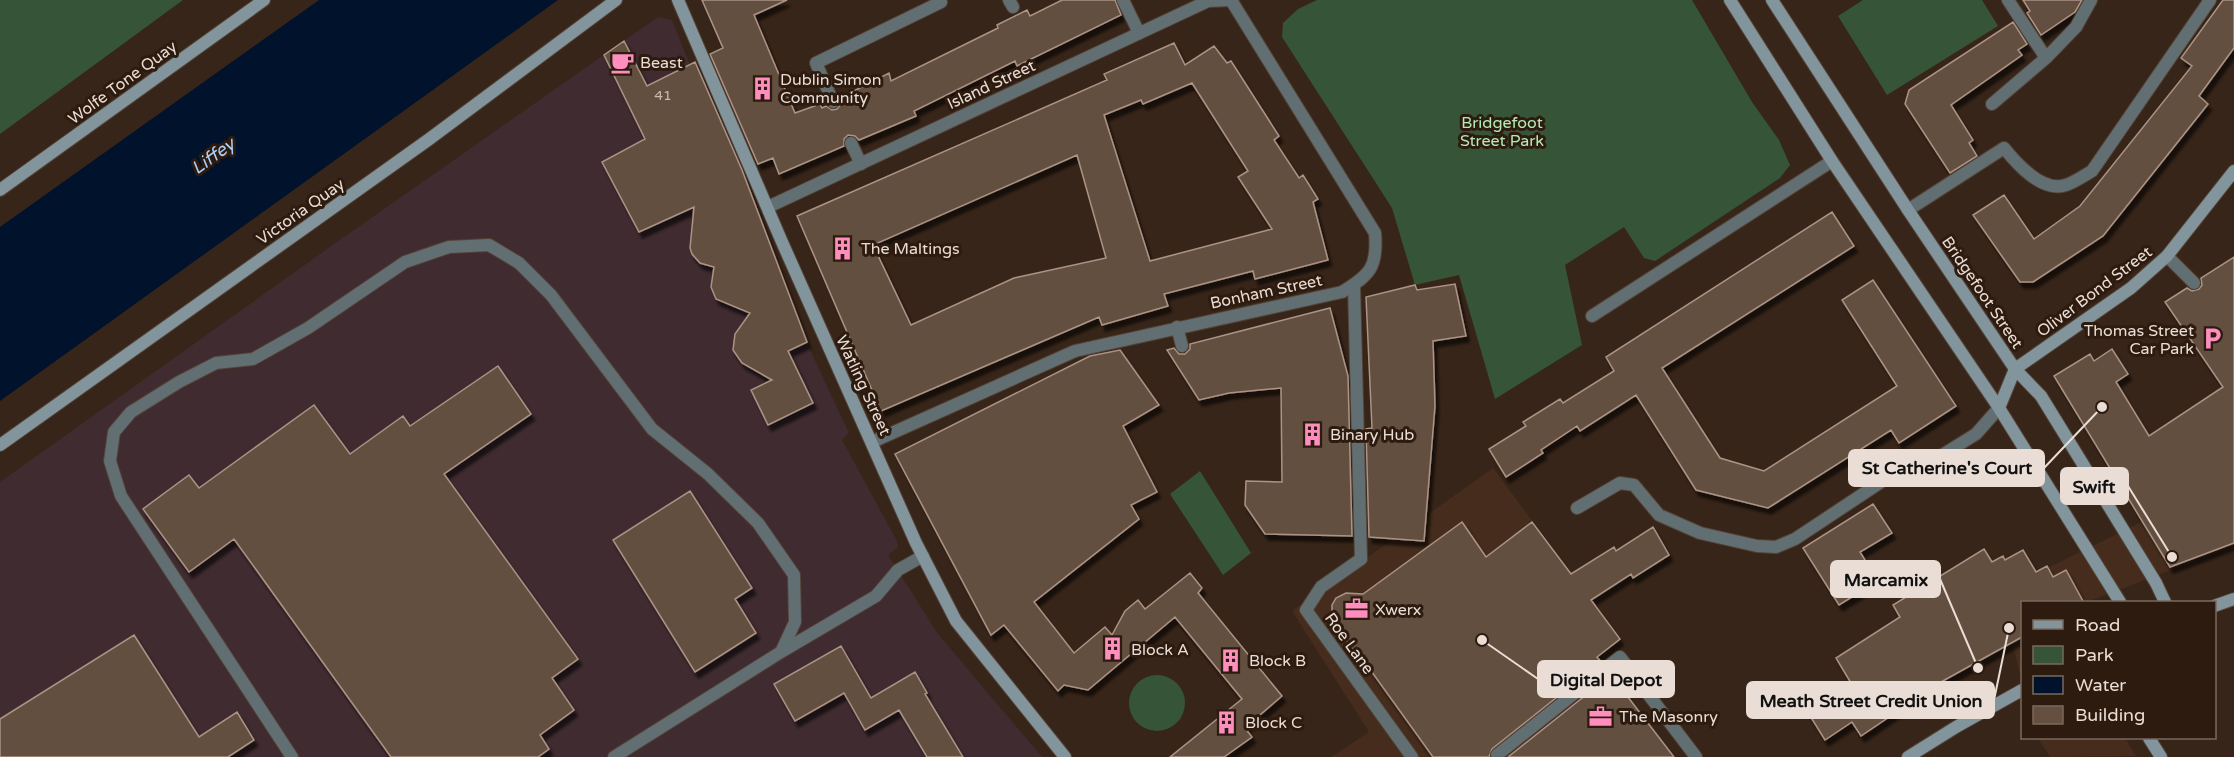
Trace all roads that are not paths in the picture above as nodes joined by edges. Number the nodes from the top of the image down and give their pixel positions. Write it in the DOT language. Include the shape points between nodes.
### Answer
graph roads {
  1 [pos="264,0"];
  2 [pos="616,0"];
  3 [pos="678,0"];
  4 [pos="940,0"];
  5 [pos="1123,0"];
  6 [pos="1231,0"];
  7 [pos="1730,0"];
  8 [pos="1772,0"];
  9 [pos="2008,0"];
  10 [pos="2091,0"];
  11 [pos="2210,0"];
  12 [pos="1138,33"];
  13 [pos="2046,58"];
  14 [pos="833,102"];
  15 [pos="1992,104"];
  16 [pos="851,143"];
  17 [pos="1832,160"];
  18 [pos="861,164"];
  19 [pos="2234,171"];
  20 [pos="0,190"];
  21 [pos="768,207"];
  22 [pos="1908,210"];
  23 [pos="2167,256"];
  24 [pos="2194,283"];
  25 [pos="1354,285"];
  26 [pos="1592,316"];
  27 [pos="1177,327"];
  28 [pos="1182,346"];
  29 [pos="2015,369"];
  30 [pos="1999,408"];
  31 [pos="872,442"];
  32 [pos="0,445"];
  33 [pos="1577,508"];
  34 [pos="923,556"];
  35 [pos="2234,598"];
  36 [pos="2119,601"];
  37 [pos="2164,601"];
  38 [pos="2216,605"];
  39 [pos="780,652"];
  40 [pos="2021,691"];
  41 [pos="2150,739"];
  42 [pos="1497,755"];
  43 [pos="292,757"];
  44 [pos="614,757"];
  45 [pos="1065,757"];
  46 [pos="1412,757"];
  47 [pos="1696,757"];
  48 [pos="1908,757"];
  49 [pos="2162,757"];
  1 -- 20 [label="main road, Wolfe Tone Quay"];
  2 -- 32 [label="main road, Victoria Quay" via="428,141"];
  3 -- 21 [label="main road, Watling Street"];
  4 -- 14 [label="street" via="816,63"];
  5 -- 12 [label="street"];
  6 -- 12 [label="street, Island Street" via="1208,1"];
  6 -- 25 [label="street" via="1375,233 1377,254 1365,277"];
  7 -- 17 [label="main road"];
  8 -- 22 [label="main road, Bridgefoot Street"];
  9 -- 13 [label="street"];
  10 -- 13 [label="street" via="2076,27"];
  11 -- 22 [label="street" via="2092,171 2064,186 2042,183 2022,170 2004,148"];
  12 -- 18 [label="street, Island Street"];
  13 -- 15 [label="street"];
  16 -- 18 [label="street"];
  17 -- 26 [label="street"];
  17 -- 30 [label="main road"];
  18 -- 21 [label="street, Island Street"];
  19 -- 23 [label="main road, Oliver Bond Street"];
  21 -- 31 [label="main road, Watling Street"];
  22 -- 29 [label="main road, Bridgefoot Street"];
  23 -- 24 [label="street"];
  23 -- 29 [label="main road, Oliver Bond Street" via="2131,288"];
  25 -- 27 [label="street, Bonham Street" via="1342,292"];
  25 -- 46 [label="street, Roe Lane" via="1361,559 1321,587 1306,610"];
  27 -- 28 [label="street"];
  27 -- 31 [label="street, Bonham Street" via="1075,351"];
  29 -- 30 [label="main road"];
  29 -- 37 [label="main road, Bridgefoot Street" via="2041,396"];
  30 -- 33 [label="street" via="1976,434 1915,472 1884,480 1795,539 1776,547 1700,533 1659,515 1634,485 1620,483"];
  30 -- 36 [label="main road"];
  31 -- 34 [label="main road, Watling Street"];
  34 -- 39 [label="street" via="898,570 876,596"];
  34 -- 45 [label="main road, Watling Street" via="956,621"];
  35 -- 38 [label="main road"];
  39 -- 43 [label="street" via="795,622 794,575 758,523 708,474 652,429 551,294 519,263 489,245 449,247 405,262 308,328 253,359 216,363 179,382 131,412 114,432 110,461 121,496"];
  39 -- 44 [label="street"];
  40 -- 48 [label="main road"];
  41 -- 49 [label="main road"];
  42 -- 47 [label="street" via="1620,657"];
}
